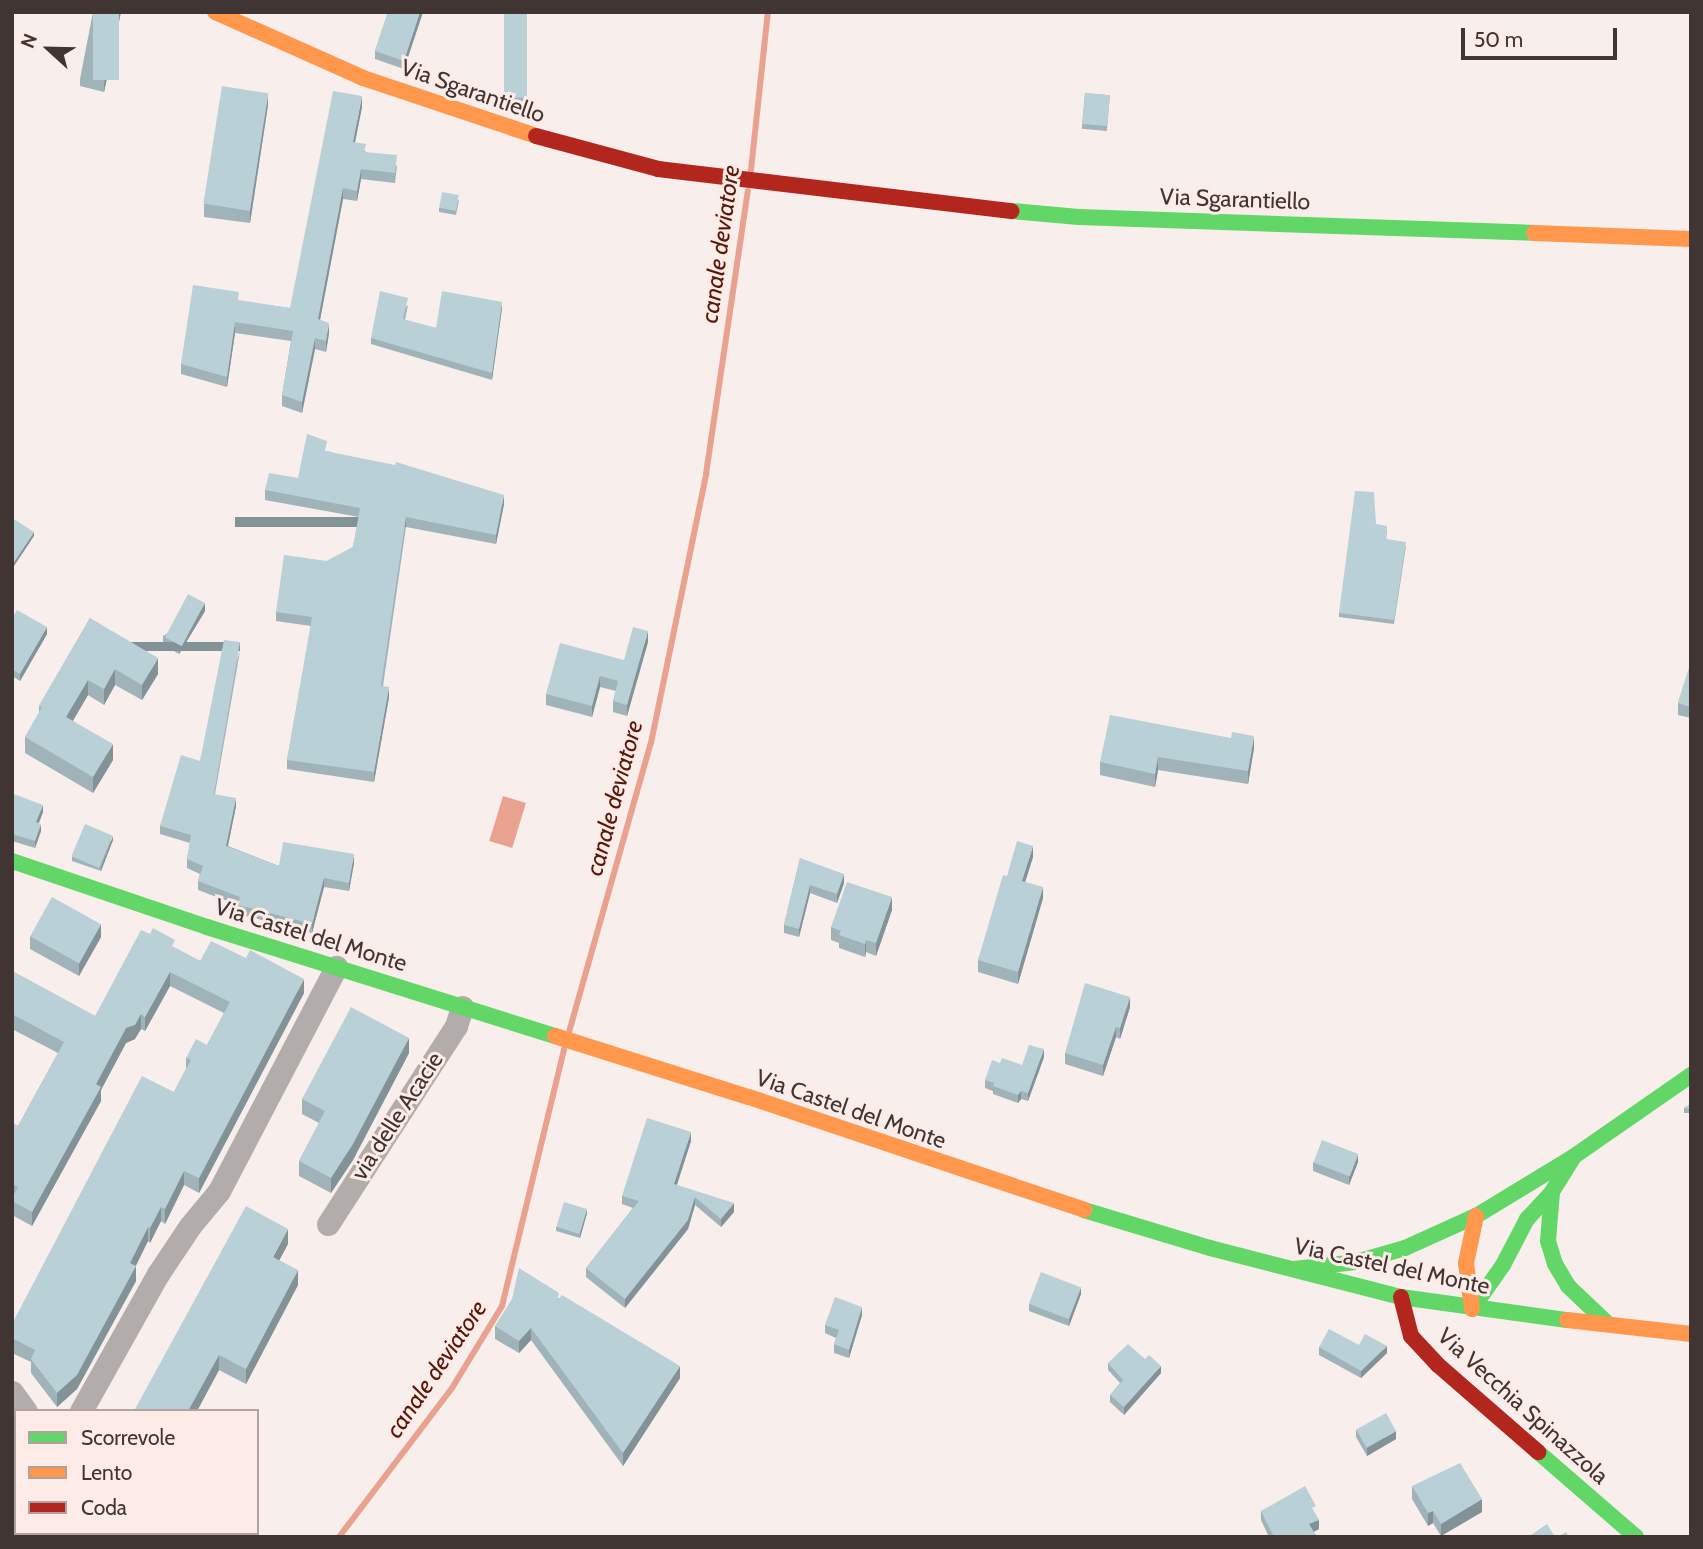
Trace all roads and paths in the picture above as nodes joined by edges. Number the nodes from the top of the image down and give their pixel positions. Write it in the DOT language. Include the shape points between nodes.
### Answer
graph roads {
  1 [pos="215,12"];
  2 [pos="1691,239"];
  3 [pos="12,861"];
  4 [pos="335,967"];
  5 [pos="462,1007"];
  6 [pos="1691,1075"];
  7 [pos="1573,1157"];
  8 [pos="1552,1192"];
  9 [pos="1476,1216"];
  10 [pos="328,1224"];
  11 [pos="1294,1269"];
  12 [pos="1401,1297"];
  13 [pos="1472,1309"];
  14 [pos="1608,1324"];
  15 [pos="1691,1334"];
  16 [pos="12,1392"];
  17 [pos="25,1409"];
  18 [pos="82,1409"];
  19 [pos="1636,1537"];
  1 -- 2 [label="main road, Via Sgarantiello" via="363,78 570,148 728,180 1079,217"];
  3 -- 4 [label="main road, Via Castel del Monte"];
  4 -- 5 [label="main road, Via Castel del Monte"];
  4 -- 18 [label="street" via="219,1191 158,1274"];
  5 -- 10 [label="street, via delle Acacie" via="456,1026"];
  5 -- 11 [label="main road, Via Castel del Monte" via="750,1097 1027,1194"];
  6 -- 7 [label="main road"];
  7 -- 8 [label="main road"];
  7 -- 9 [label="main road"];
  8 -- 13 [label="main road" via="1527,1219 1503,1265"];
  8 -- 14 [label="main road" via="1548,1241 1555,1264 1568,1286"];
  9 -- 11 [label="main road" via="1405,1248 1356,1262"];
  9 -- 13 [label="main road" via="1466,1264"];
  11 -- 12 [label="main road, Via Castel del Monte"];
  12 -- 13 [label="main road, Via Castel del Monte"];
  12 -- 19 [label="main road, Via Vecchia Spinazzola" via="1412,1336 1438,1365"];
  13 -- 14 [label="main road, Via Castel del Monte"];
  14 -- 15 [label="main road, Via Castel del Monte"];
  16 -- 17 [label="street"];
}
